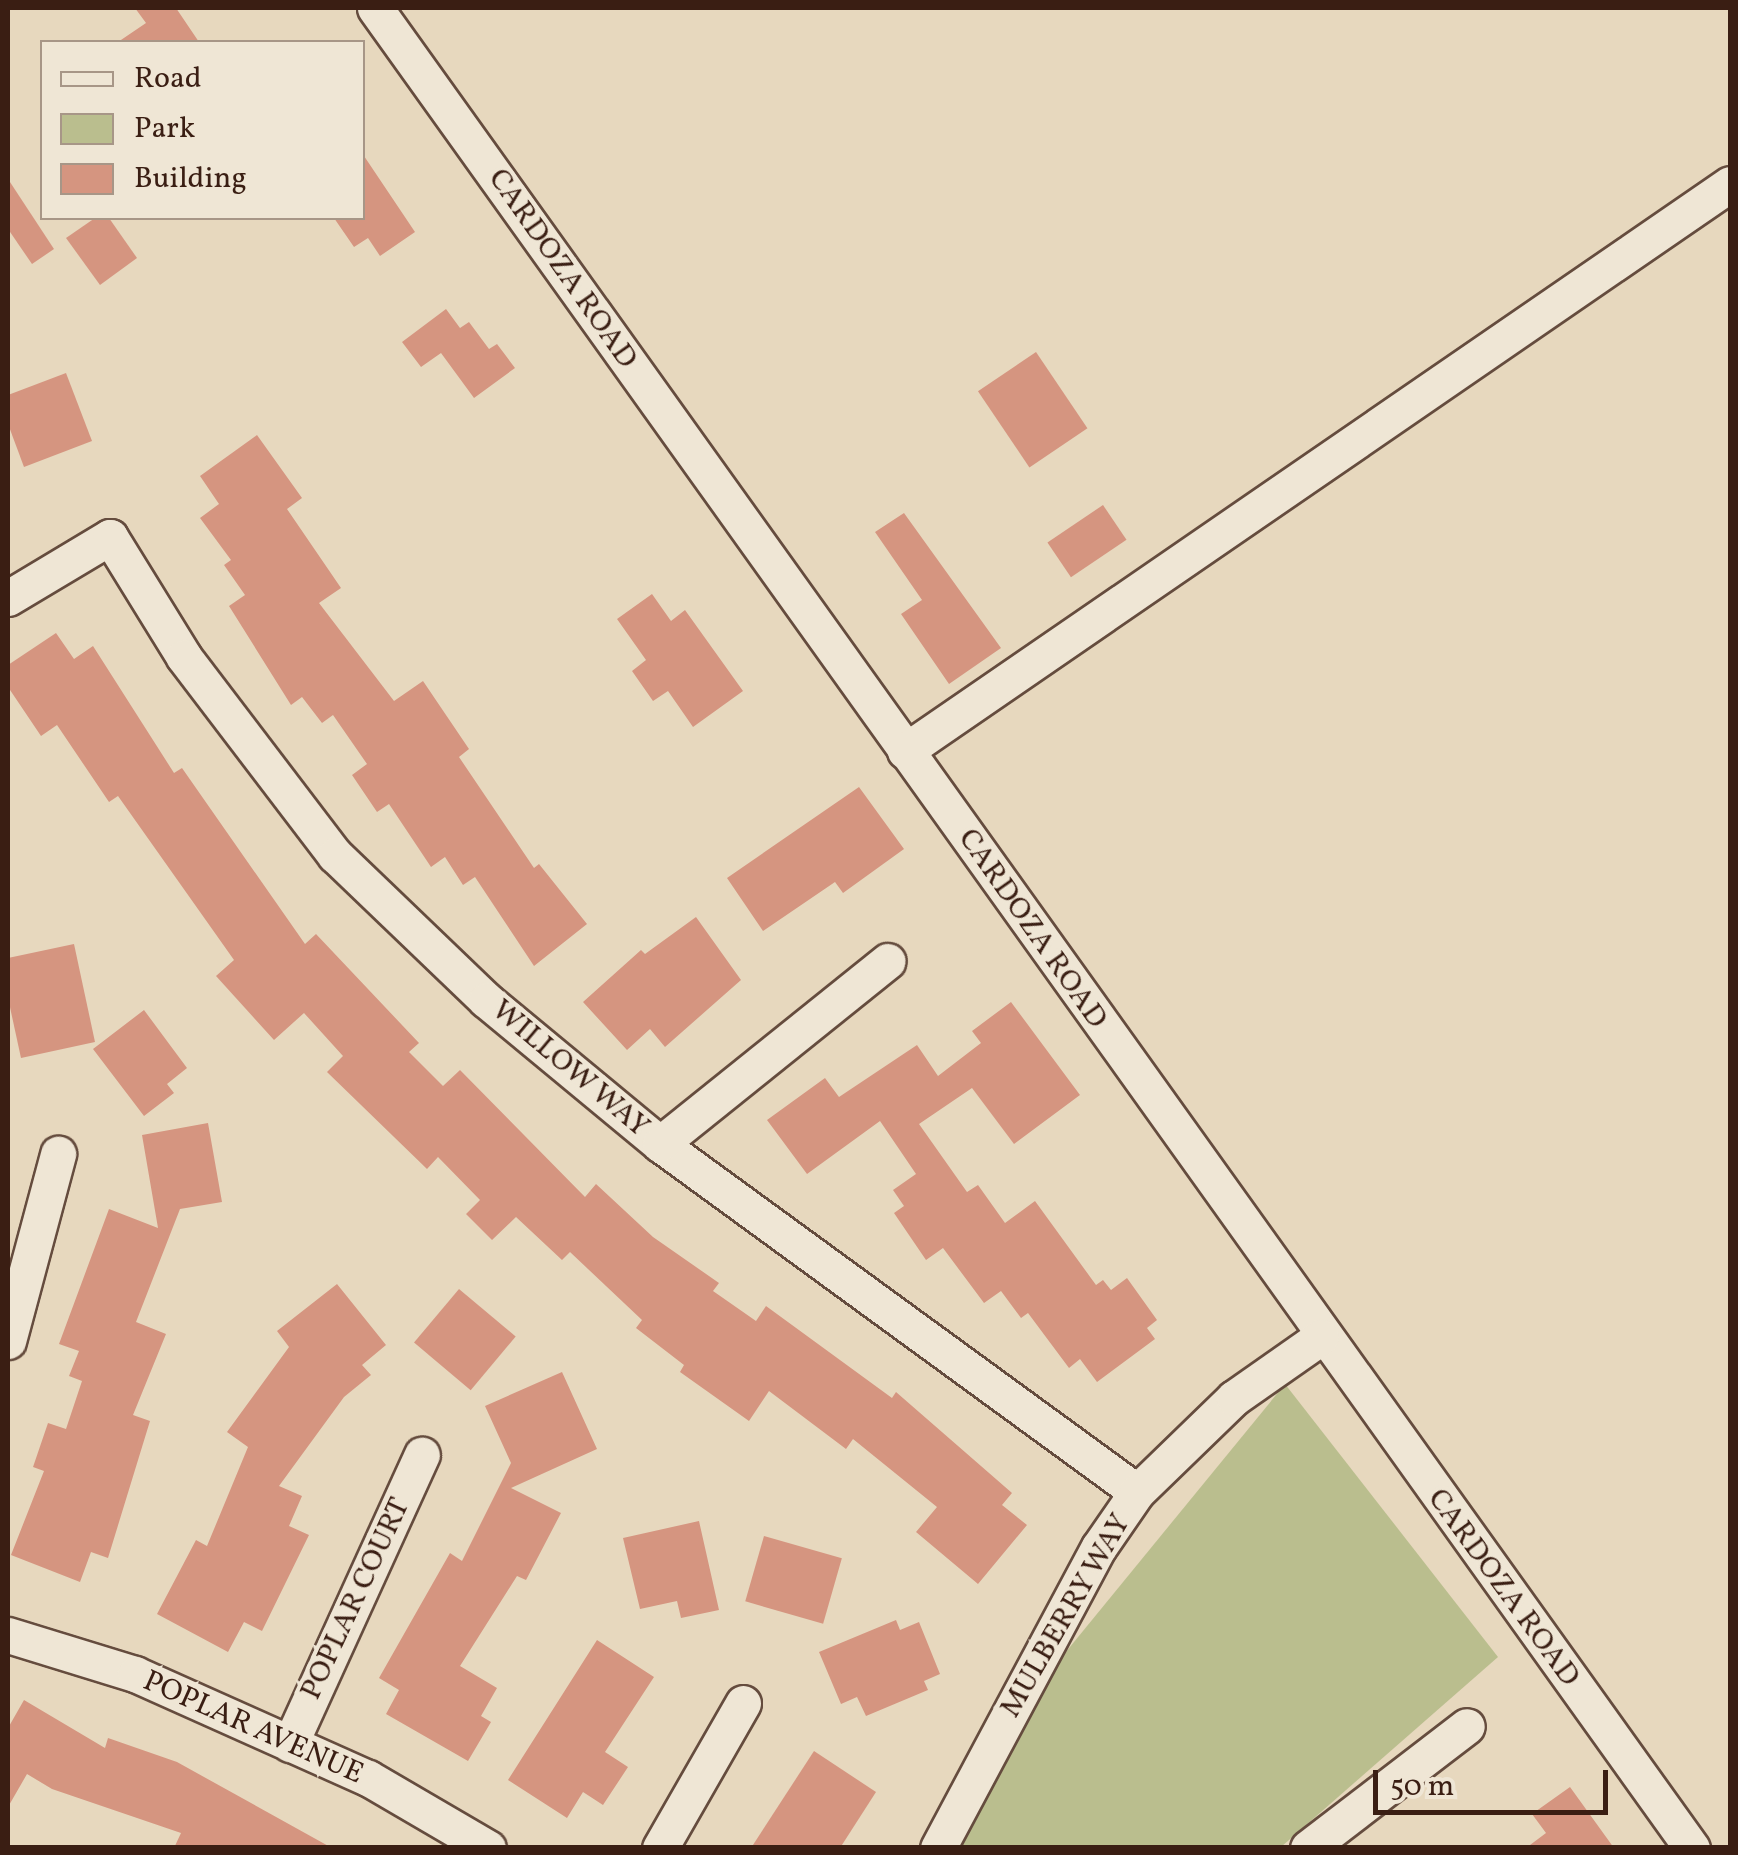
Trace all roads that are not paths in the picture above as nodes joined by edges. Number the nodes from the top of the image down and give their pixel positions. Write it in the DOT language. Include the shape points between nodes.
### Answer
graph roads {
  1 [pos="375,8"];
  2 [pos="1730,184"];
  3 [pos="8,598"];
  4 [pos="905,751"];
  5 [pos="888,960"];
  6 [pos="660,1144"];
  7 [pos="58,1154"];
  8 [pos="1321,1336"];
  9 [pos="8,1342"];
  10 [pos="422,1455"];
  11 [pos="1137,1492"];
  12 [pos="8,1635"];
  13 [pos="743,1703"];
  14 [pos="1467,1726"];
  15 [pos="290,1744"];
  16 [pos="488,1848"];
  17 [pos="660,1848"];
  18 [pos="938,1848"];
  19 [pos="1308,1848"];
  20 [pos="1692,1848"];
  1 -- 4 [label="street, CARDOZA ROAD"];
  2 -- 4 [label="street"];
  3 -- 6 [label="street, WILLOW WAY" via="110,537 184,657 335,855 486,1000"];
  4 -- 8 [label="street, CARDOZA ROAD"];
  5 -- 6 [label="street"];
  6 -- 11 [label="street, WILLOW WAY"];
  7 -- 9 [label="street"];
  8 -- 11 [label="street, MULBERRY WAY" via="1234,1398"];
  8 -- 20 [label="street, CARDOZA ROAD"];
  10 -- 15 [label="street, POPLAR COURT"];
  11 -- 18 [label="street, MULBERRY WAY" via="1098,1548"];
  12 -- 15 [label="street, POPLAR AVENUE" via="135,1674"];
  13 -- 17 [label="street"];
  14 -- 19 [label="street"];
  15 -- 16 [label="street, POPLAR AVENUE" via="368,1778"];
}
